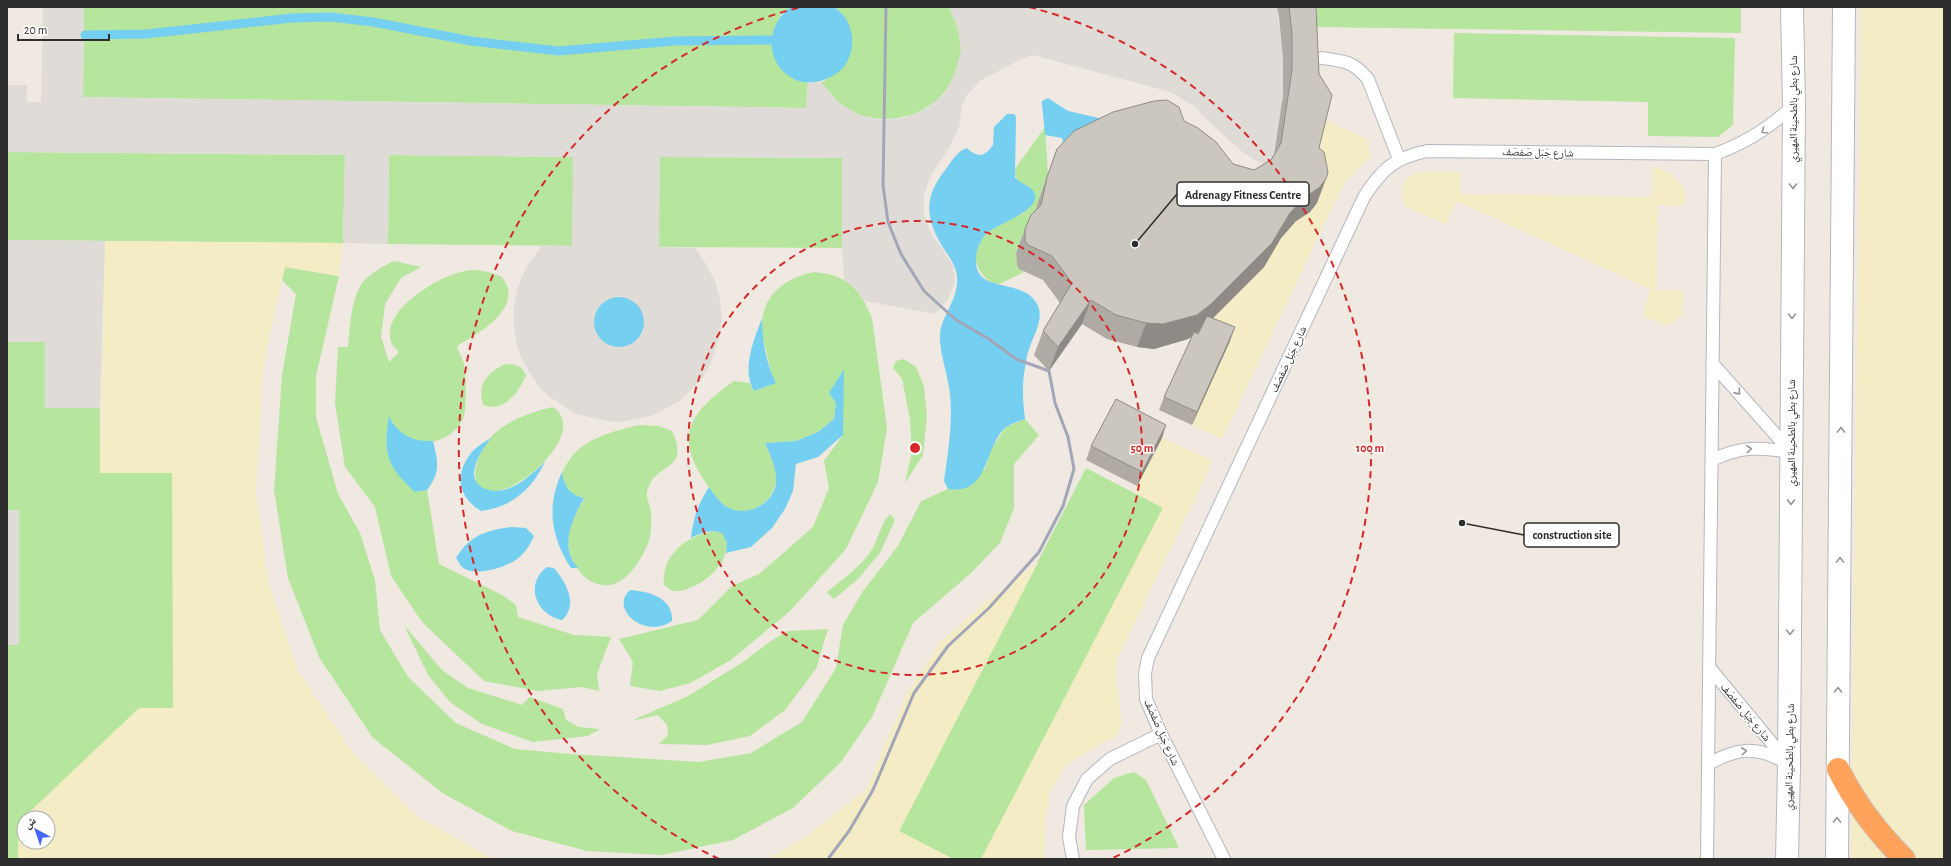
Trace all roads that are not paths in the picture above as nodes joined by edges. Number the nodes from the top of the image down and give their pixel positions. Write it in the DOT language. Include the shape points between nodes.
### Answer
graph roads {
  1 [pos="1792,7"];
  2 [pos="1844,7"];
  3 [pos="1322,58"];
  4 [pos="1794,106"];
  5 [pos="1715,154"];
  6 [pos="1399,159"];
  7 [pos="1712,363"];
  8 [pos="1791,452"];
  9 [pos="1712,460"];
  10 [pos="1709,667"];
  11 [pos="1161,734"];
  12 [pos="1708,764"];
  13 [pos="1789,764"];
  14 [pos="1838,769"];
  15 [pos="1073,859"];
  16 [pos="1224,859"];
  17 [pos="1707,859"];
  18 [pos="1787,859"];
  19 [pos="1837,859"];
  20 [pos="1904,859"];
  1 -- 4 [label="street, شارع بطي بالطحينة المهيري"];
  14 -- 2 [label="street, one-way"];
  3 -- 6 [label="lane" via="1345,61 1360,70 1368,79"];
  4 -- 5 [label="lane, شارع جَبَل صَفصَف, one-way" via="1758,135"];
  4 -- 8 [label="street, شارع بطي بالطحينة المهيري, one-way"];
  5 -- 6 [label="lane, شارع جَبَل صَفصَف" via="1427,151"];
  5 -- 7 [label="lane, شارع جَبَل صَفصَف"];
  6 -- 11 [label="lane, شارع جَبَل صَفصَف" via="1376,178 1364,197 1153,645 1148,658 1146,700"];
  7 -- 8 [label="lane, one-way"];
  7 -- 9 [label="lane, شارع جَبَل صَفصَف"];
  9 -- 8 [label="lane, one-way" via="1728,452 1746,448"];
  8 -- 13 [label="street, شارع بطي بالطحينة المهيري, one-way"];
  9 -- 10 [label="lane, شارع جَبَل صَفصَف"];
  10 -- 12 [label="lane, شارع جَبَل صَفصَف"];
  10 -- 13 [label="lane, شارع جَبَل صَفصَف"];
  11 -- 15 [label="lane" via="1110,759 1087,779 1073,806 1069,838"];
  11 -- 16 [label="lane, شارع جَبَل صَفصَف"];
  12 -- 13 [label="lane, شارع جَبَل صَفصَف, one-way" via="1727,754 1748,750 1770,754"];
  12 -- 17 [label="lane, شارع جَبَل صَفصَف"];
  13 -- 18 [label="street, شارع بطي بالطحينة المهيري"];
  19 -- 14 [label="street, one-way"];
  14 -- 20 [label="highway" via="1850,794 1866,817"];
}
